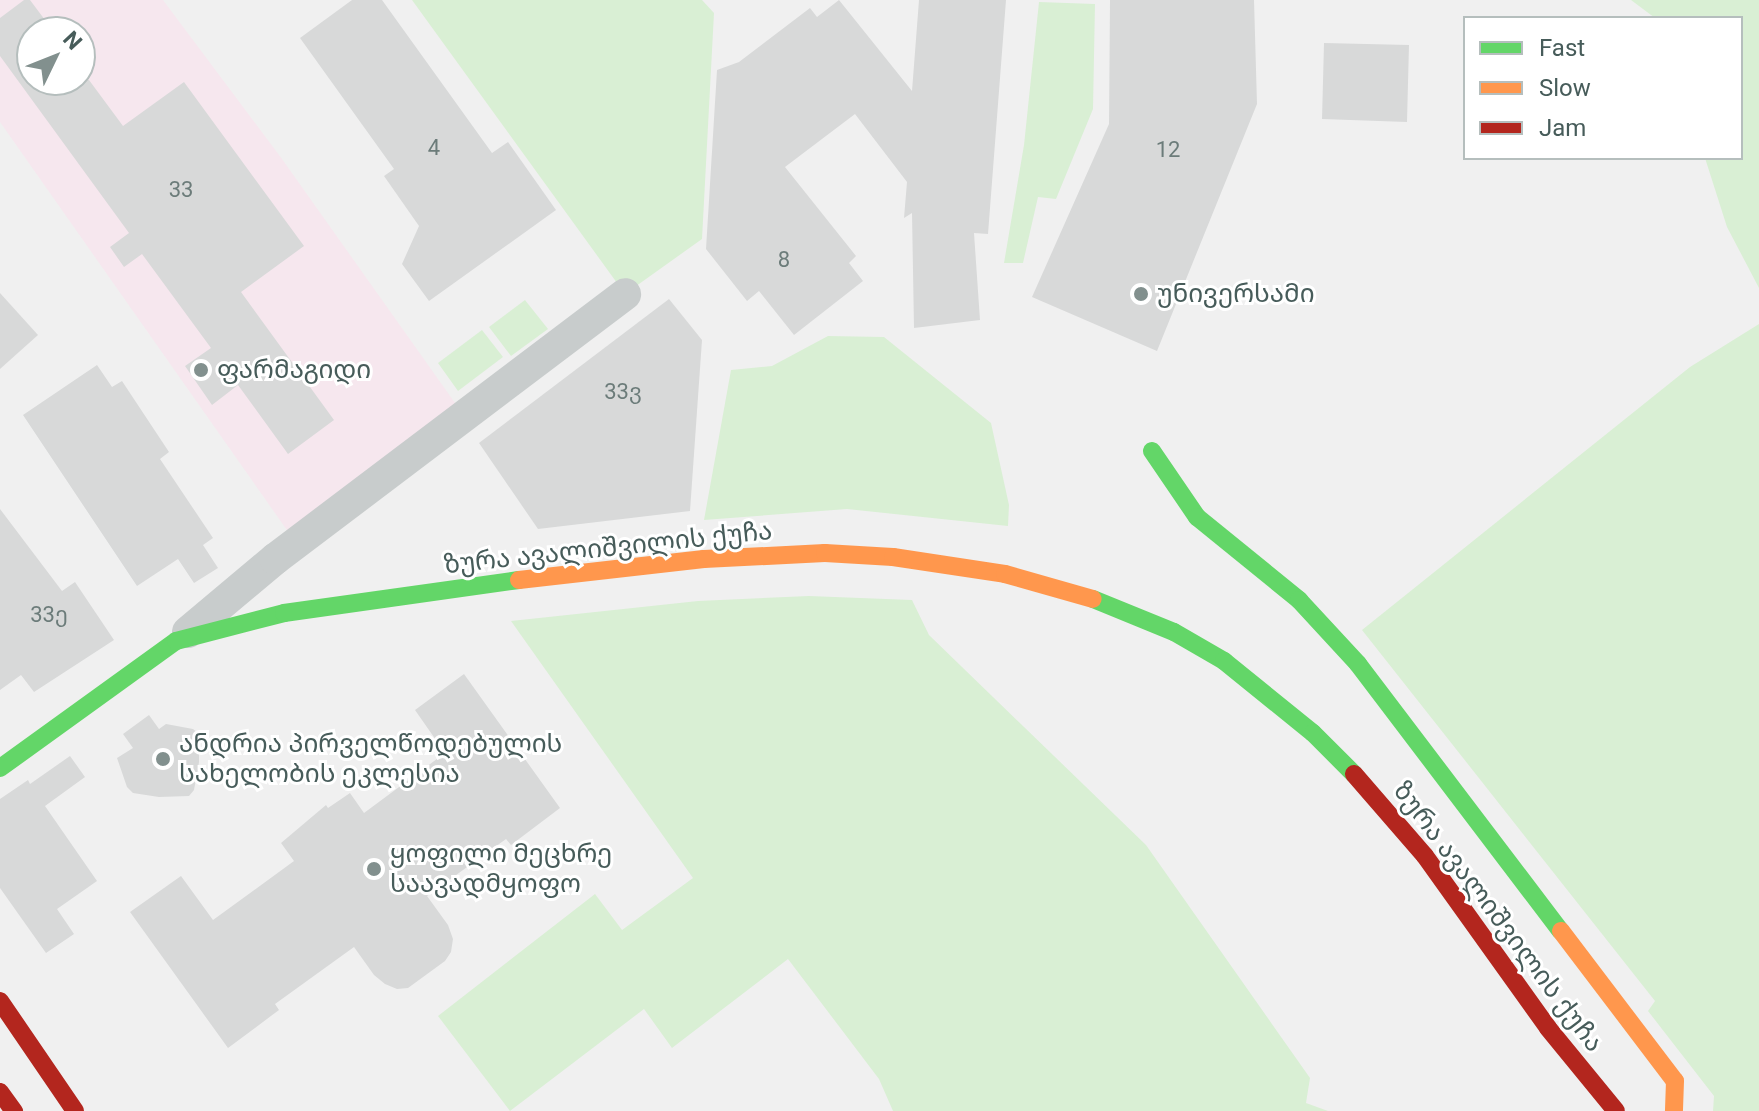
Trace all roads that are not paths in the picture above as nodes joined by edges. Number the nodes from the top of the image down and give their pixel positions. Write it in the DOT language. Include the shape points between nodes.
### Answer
graph roads {
  1 [pos="625,294"];
  2 [pos="1152,451"];
  3 [pos="176,641"];
  4 [pos="0,768"];
  5 [pos="0,1001"];
  6 [pos="0,1092"];
  7 [pos="14,1111"];
  8 [pos="75,1111"];
  9 [pos="1616,1111"];
  10 [pos="1674,1111"];
  1 -- 3 [label="street" via="275,559"];
  2 -- 10 [label="main road" via="1197,517 1299,600 1358,664 1675,1081"];
  3 -- 4 [label="main road, ზურა ავალიშვილის ქუჩა"];
  3 -- 9 [label="main road, ზურა ავალიშვილის ქუჩა" via="284,613 484,584 704,559 825,553 1005,574 1086,596 1174,632 1224,661 1313,733 1425,856 1548,1028"];
  5 -- 8 [label="main road"];
  6 -- 7 [label="main road"];
}
